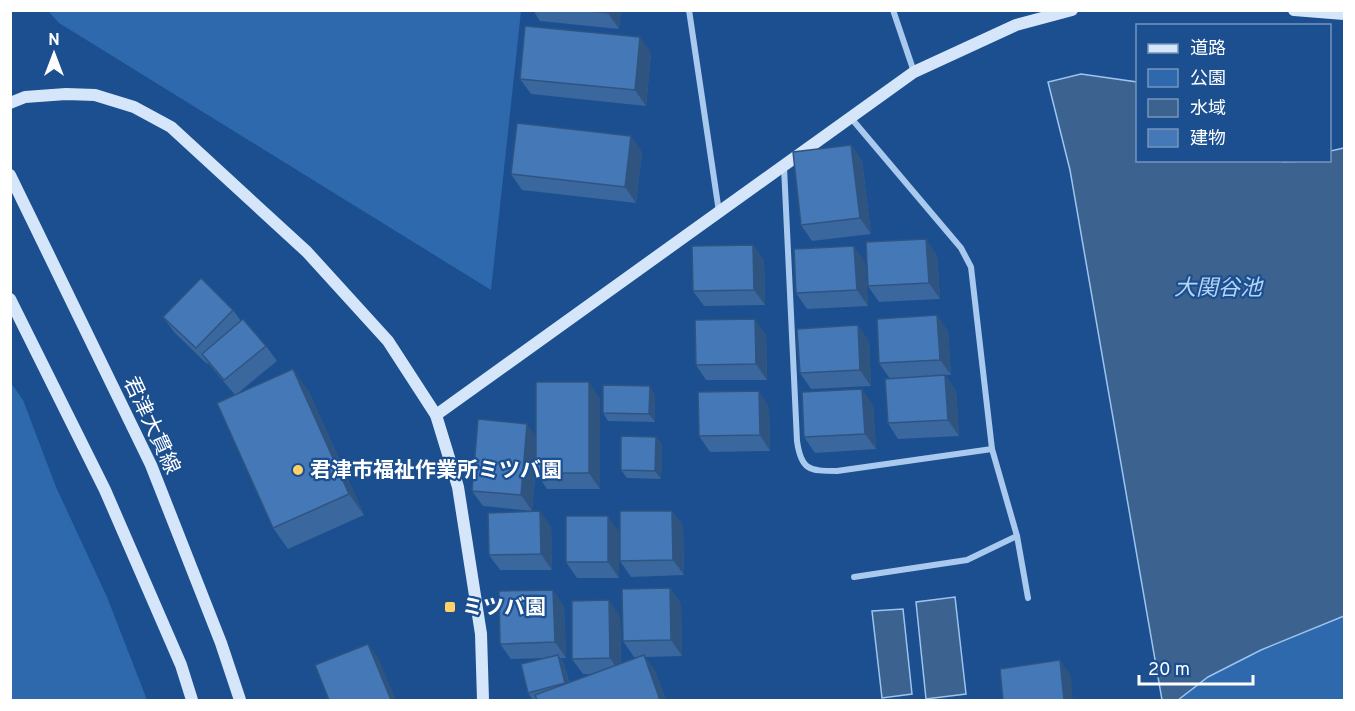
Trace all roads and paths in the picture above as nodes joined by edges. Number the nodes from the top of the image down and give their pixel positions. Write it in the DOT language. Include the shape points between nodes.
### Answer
graph roads {
  1 [pos="689,10"];
  2 [pos="893,10"];
  3 [pos="1072,10"];
  4 [pos="1294,10"];
  5 [pos="1344,14"];
  6 [pos="915,72"];
  7 [pos="10,103"];
  8 [pos="851,118"];
  9 [pos="784,166"];
  10 [pos="10,175"];
  11 [pos="719,213"];
  12 [pos="10,299"];
  13 [pos="436,415"];
  14 [pos="992,449"];
  15 [pos="1017,536"];
  16 [pos="854,577"];
  17 [pos="1028,598"];
  18 [pos="192,700"];
  19 [pos="240,700"];
  20 [pos="483,700"];
  1 -- 11 [label="street"];
  2 -- 6 [label="street"];
  3 -- 6 [label="street" via="1016,25"];
  4 -- 5 [label="street"];
  6 -- 8 [label="street"];
  7 -- 13 [label="street" via="25,97 95,96 134,107 171,127 307,252 388,341"];
  8 -- 9 [label="street"];
  8 -- 14 [label="street" via="961,248 971,267"];
  9 -- 11 [label="street"];
  9 -- 14 [label="street" via="797,441 805,466 816,471 837,471"];
  10 -- 19 [label="street, 君津大貫線" via="151,465"];
  11 -- 13 [label="street"];
  12 -- 18 [label="street" via="105,490 181,665"];
  13 -- 20 [label="street" via="458,487 466,532 482,634"];
  14 -- 15 [label="street"];
  15 -- 16 [label="street" via="967,560"];
  15 -- 17 [label="street"];
}
